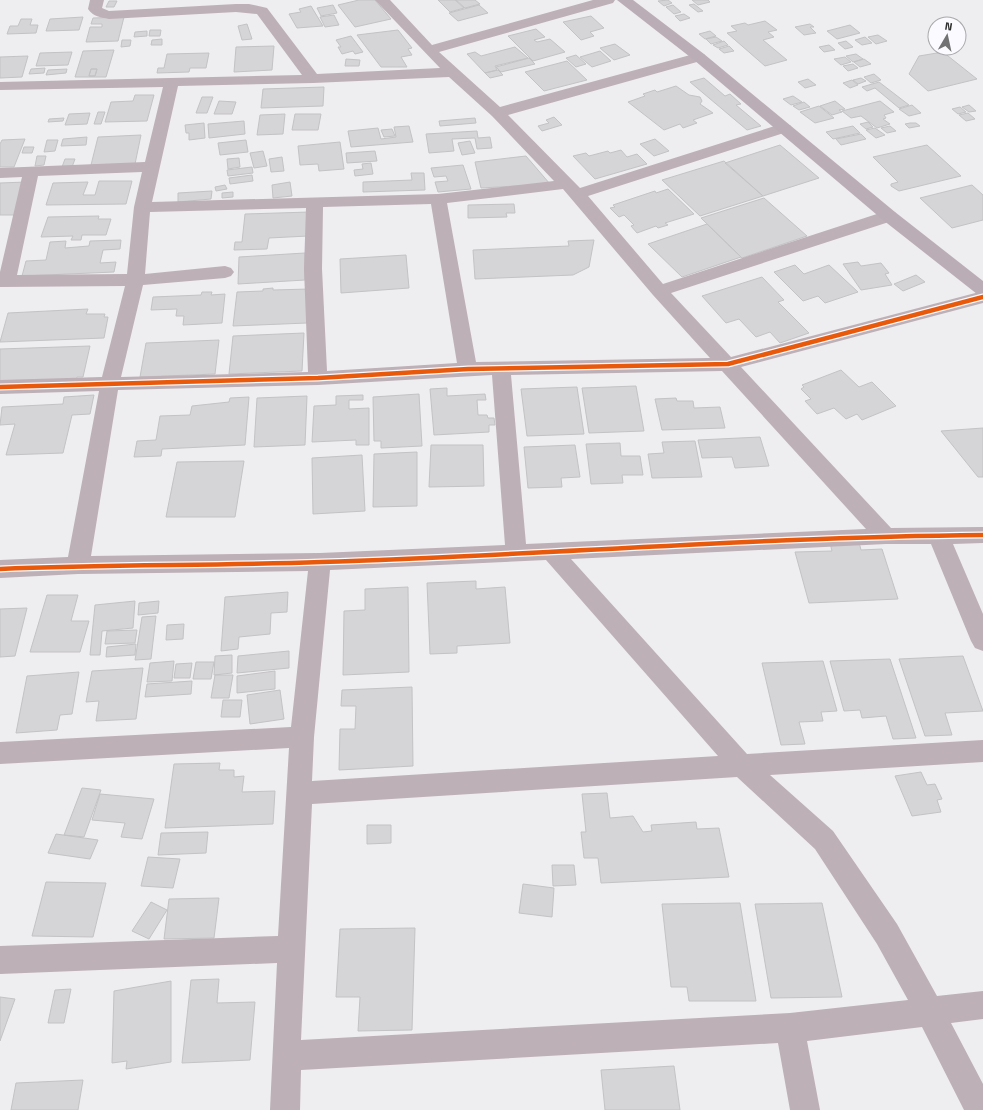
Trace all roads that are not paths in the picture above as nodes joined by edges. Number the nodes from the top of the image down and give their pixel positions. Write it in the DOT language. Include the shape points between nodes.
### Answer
graph roads {
  1 [pos="97,0"];
  2 [pos="382,0"];
  3 [pos="608,0"];
  4 [pos="624,0"];
  5 [pos="429,50"];
  6 [pos="699,57"];
  7 [pos="452,72"];
  8 [pos="313,78"];
  9 [pos="172,82"];
  10 [pos="0,86"];
  11 [pos="497,113"];
  12 [pos="784,128"];
  13 [pos="152,167"];
  14 [pos="31,172"];
  15 [pos="0,173"];
  16 [pos="572,189"];
  17 [pos="438,199"];
  18 [pos="315,202"];
  19 [pos="142,207"];
  20 [pos="889,216"];
  21 [pos="225,272"];
  22 [pos="135,280"];
  23 [pos="4,281"];
  24 [pos="983,290"];
  25 [pos="659,291"];
  26 [pos="983,297"];
  27 [pos="728,364"];
  28 [pos="468,369"];
  29 [pos="500,369"];
  30 [pos="318,378"];
  31 [pos="110,383"];
  32 [pos="0,387"];
  33 [pos="983,535"];
  34 [pos="886,536"];
  35 [pos="939,536"];
  36 [pos="516,552"];
  37 [pos="552,552"];
  38 [pos="320,562"];
  39 [pos="78,565"];
  40 [pos="0,570"];
  41 [pos="983,641"];
  42 [pos="302,737"];
  43 [pos="983,751"];
  44 [pos="0,753"];
  45 [pos="742,766"];
  46 [pos="299,792"];
  47 [pos="291,949"];
  48 [pos="0,960"];
  49 [pos="983,1005"];
  50 [pos="930,1012"];
  51 [pos="790,1028"];
  52 [pos="286,1056"];
  53 [pos="285,1110"];
  54 [pos="805,1110"];
  55 [pos="980,1110"];
  1 -- 8 [label="street" via="95,9 99,13 109,15 236,8 262,11"];
  2 -- 5 [label="street"];
  3 -- 5 [label="street"];
  4 -- 6 [label="street"];
  5 -- 7 [label="street"];
  6 -- 11 [label="street"];
  6 -- 12 [label="street"];
  7 -- 8 [label="street"];
  7 -- 11 [label="street"];
  8 -- 9 [label="street"];
  9 -- 10 [label="street"];
  9 -- 13 [label="street"];
  11 -- 16 [label="street"];
  12 -- 16 [label="street"];
  12 -- 20 [label="street"];
  13 -- 14 [label="street"];
  13 -- 19 [label="street"];
  14 -- 15 [label="street"];
  14 -- 23 [label="street"];
  16 -- 17 [label="street"];
  16 -- 25 [label="street"];
  17 -- 18 [label="street"];
  17 -- 28 [label="street"];
  18 -- 19 [label="street"];
  18 -- 30 [label="street" via="313,269"];
  19 -- 22 [label="street"];
  20 -- 24 [label="street"];
  20 -- 25 [label="street"];
  21 -- 22 [label="street"];
  22 -- 23 [label="street"];
  22 -- 31 [label="street"];
  25 -- 27 [label="street"];
  26 -- 27 [label="street"];
  27 -- 29 [label="street"];
  27 -- 34 [label="street"];
  28 -- 29 [label="street"];
  28 -- 30 [label="street"];
  29 -- 36 [label="street"];
  30 -- 31 [label="street"];
  31 -- 32 [label="street"];
  31 -- 39 [label="street"];
  33 -- 35 [label="street"];
  34 -- 35 [label="street"];
  34 -- 37 [label="street"];
  35 -- 41 [label="street"];
  36 -- 37 [label="street"];
  36 -- 38 [label="street"];
  37 -- 45 [label="street"];
  38 -- 39 [label="street"];
  38 -- 42 [label="street"];
  39 -- 40 [label="street"];
  42 -- 44 [label="street"];
  42 -- 46 [label="street"];
  43 -- 45 [label="street"];
  45 -- 46 [label="street"];
  45 -- 50 [label="street" via="824,840 887,934"];
  46 -- 47 [label="street"];
  47 -- 48 [label="street"];
  47 -- 52 [label="street"];
  49 -- 50 [label="street"];
  50 -- 51 [label="street"];
  50 -- 55 [label="street"];
  51 -- 52 [label="street"];
  51 -- 54 [label="street"];
  52 -- 53 [label="street"];
}
